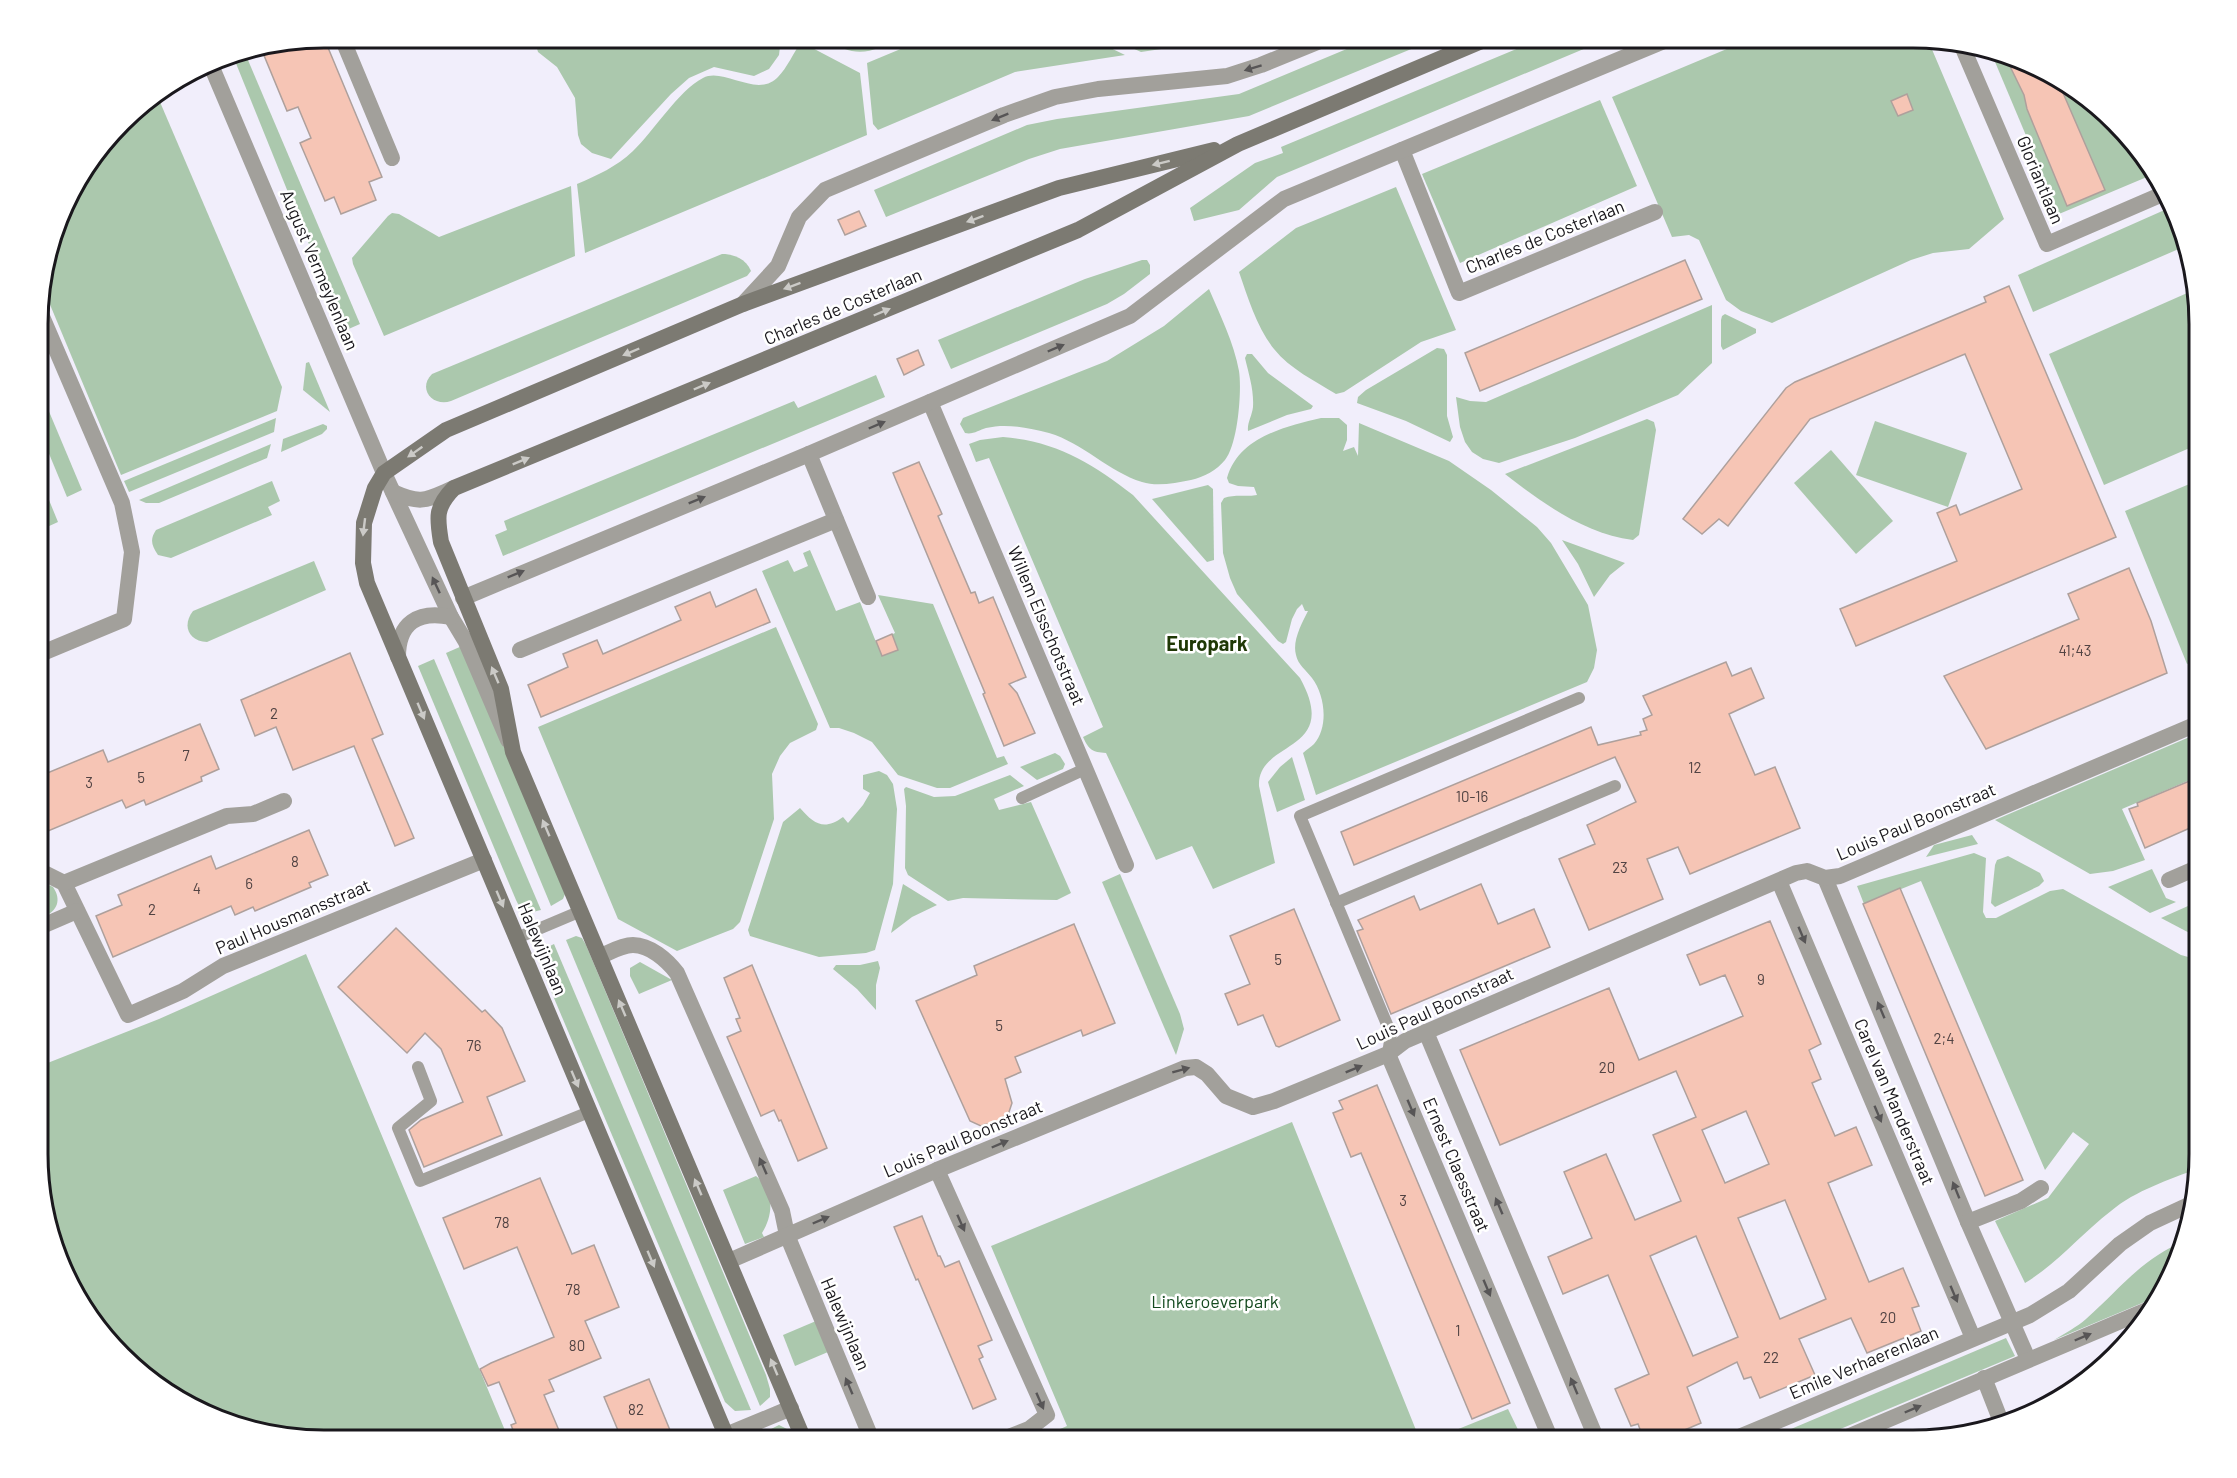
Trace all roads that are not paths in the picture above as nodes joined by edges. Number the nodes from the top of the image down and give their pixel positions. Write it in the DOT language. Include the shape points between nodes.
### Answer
graph roads {
  1 [pos="346,48"];
  2 [pos="1303,48"];
  3 [pos="1465,48"];
  4 [pos="1647,48"];
  5 [pos="1965,53"];
  6 [pos="214,72"];
  7 [pos="1238,144"];
  8 [pos="1402,150"];
  9 [pos="392,158"];
  10 [pos="2158,197"];
  11 [pos="1655,212"];
  12 [pos="743,304"];
  13 [pos="48,331"];
  14 [pos="930,402"];
  15 [pos="808,454"];
  16 [pos="384,473"];
  17 [pos="454,488"];
  18 [pos="393,492"];
  19 [pos="836,520"];
  20 [pos="868,597"];
  21 [pos="463,598"];
  22 [pos="451,617"];
  23 [pos="520,650"];
  24 [pos="48,651"];
  25 [pos="398,657"];
  26 [pos="1579,698"];
  27 [pos="2189,727"];
  28 [pos="513,752"];
  29 [pos="1085,769"];
  30 [pos="1615,786"];
  31 [pos="1022,798"];
  32 [pos="285,801"];
  33 [pos="484,860"];
  34 [pos="1126,865"];
  35 [pos="2189,871"];
  36 [pos="48,875"];
  37 [pos="1825,878"];
  38 [pos="2169,880"];
  39 [pos="1779,881"];
  40 [pos="64,883"];
  41 [pos="1336,903"];
  42 [pos="77,911"];
  43 [pos="581,911"];
  44 [pos="48,924"];
  45 [pos="517,938"];
  46 [pos="601,956"];
  47 [pos="1426,1032"];
  48 [pos="1388,1054"];
  49 [pos="418,1067"];
  50 [pos="589,1112"];
  51 [pos="937,1170"];
  52 [pos="2042,1188"];
  53 [pos="2184,1207"];
  54 [pos="1968,1222"];
  55 [pos="787,1235"];
  56 [pos="729,1261"];
  57 [pos="2137,1314"];
  58 [pos="2012,1322"];
  59 [pos="1973,1338"];
  60 [pos="2028,1359"];
  61 [pos="1984,1378"];
  62 [pos="791,1408"];
  63 [pos="2000,1416"];
  64 [pos="724,1430"];
  65 [pos="744,1430"];
  66 [pos="800,1430"];
  67 [pos="868,1430"];
  68 [pos="1026,1430"];
  69 [pos="1547,1430"];
  70 [pos="1593,1430"];
  71 [pos="1756,1430"];
  72 [pos="1863,1430"];
  1 -- 9 [label="street"];
  2 -- 12 [label="street, Charles de Costerlaan, one-way" via="1227,76 1098,89 1055,98 1004,115 825,190 800,217 778,266"];
  3 -- 7 [label="main road, Charles de Costerlaan"];
  4 -- 8 [label="street"];
  5 -- 10 [label="street, Gloriantlaan" via="2047,244"];
  6 -- 16 [label="street, August Vermeylenlaan"];
  7 -- 12 [label="main road, Charles de Costerlaan, one-way" via="1059,188"];
  17 -- 7 [label="main road, Charles de Costerlaan, one-way" via="1078,230"];
  8 -- 11 [label="street, Charles de Costerlaan" via="1459,293"];
  14 -- 8 [label="street, one-way" via="1130,316 1284,199"];
  12 -- 16 [label="main road, Charles de Costerlaan, one-way" via="446,430"];
  13 -- 24 [label="street" via="122,503 132,552 124,619"];
  15 -- 14 [label="street, one-way"];
  14 -- 29 [label="street, Willem Elsschotstraat"];
  15 -- 19 [label="street"];
  21 -- 15 [label="street, one-way"];
  16 -- 18 [label="street, August Vermeylenlaan"];
  16 -- 25 [label="main road, Halewijnlaan, one-way" via="364,523 363,563 367,583"];
  17 -- 18 [label="street, Charles de Costerlaan" via="426,500 411,500"];
  17 -- 21 [label="main road" via="442,500 437,519 441,542"];
  22 -- 18 [label="street, one-way"];
  19 -- 20 [label="street"];
  19 -- 23 [label="street"];
  28 -- 21 [label="main road, one-way" via="501,689"];
  22 -- 25 [label="street" via="435,614 406,626 398,642"];
  22 -- 28 [label="street" via="466,642"];
  25 -- 33 [label="main road, Halewijnlaan, one-way"];
  26 -- 41 [label="lane, Ernest Claesstraat" via="1300,816"];
  27 -- 37 [label="street, Louis Paul Boonstraat" via="1840,876"];
  43 -- 28 [label="main road, one-way"];
  29 -- 31 [label="lane"];
  29 -- 34 [label="street, Willem Elsschotstraat"];
  30 -- 41 [label="lane"];
  32 -- 40 [label="street" via="253,814 227,816"];
  33 -- 42 [label="street, Paul Housmansstraat" via="223,966 183,991 128,1015"];
  33 -- 45 [label="main road, Halewijnlaan, one-way"];
  35 -- 38 [label="street"];
  36 -- 40 [label="street"];
  37 -- 39 [label="street, Louis Paul Boonstraat" via="1807,871"];
  54 -- 37 [label="street, Carel van Manderstraat, one-way"];
  39 -- 47 [label="street, Louis Paul Boonstraat"];
  39 -- 59 [label="street, Carel van Manderstraat, one-way"];
  40 -- 42 [label="street"];
  41 -- 48 [label="lane, Ernest Claesstraat" via="1390,1034"];
  42 -- 44 [label="street"];
  43 -- 45 [label="lane"];
  43 -- 46 [label="main road"];
  45 -- 50 [label="main road, Halewijnlaan, one-way"];
  55 -- 46 [label="street, Halewijnlaan, one-way" via="782,1211 677,973 653,951 634,945"];
  56 -- 46 [label="main road, one-way"];
  47 -- 48 [label="street, Louis Paul Boonstraat"];
  70 -- 47 [label="street, Ernest Claesstraat, one-way"];
  51 -- 48 [label="street, Louis Paul Boonstraat, one-way" via="1185,1068 1196,1067 1226,1096 1253,1107"];
  48 -- 69 [label="street, Ernest Claesstraat, one-way"];
  49 -- 50 [label="lane" via="431,1101 398,1128 420,1181"];
  50 -- 64 [label="main road, Halewijnlaan, one-way"];
  55 -- 51 [label="street, Louis Paul Boonstraat, one-way"];
  51 -- 68 [label="street, one-way" via="1047,1415"];
  52 -- 54 [label="street" via="2020,1202"];
  53 -- 58 [label="street, Emile Verhaerenlaan" via="2150,1223 2069,1291"];
  54 -- 58 [label="street, Carel van Manderstraat"];
  55 -- 56 [label="street, Louis Paul Boonstraat"];
  67 -- 55 [label="street, Halewijnlaan, one-way"];
  62 -- 56 [label="main road, one-way"];
  60 -- 57 [label="street, one-way"];
  58 -- 59 [label="street, Emile Verhaerenlaan"];
  58 -- 60 [label="street"];
  59 -- 71 [label="street, Emile Verhaerenlaan"];
  60 -- 61 [label="street"];
  61 -- 63 [label="street"];
  72 -- 61 [label="street, one-way"];
  62 -- 65 [label="street, Halewijnlaan"];
  62 -- 66 [label="main road"];
}
